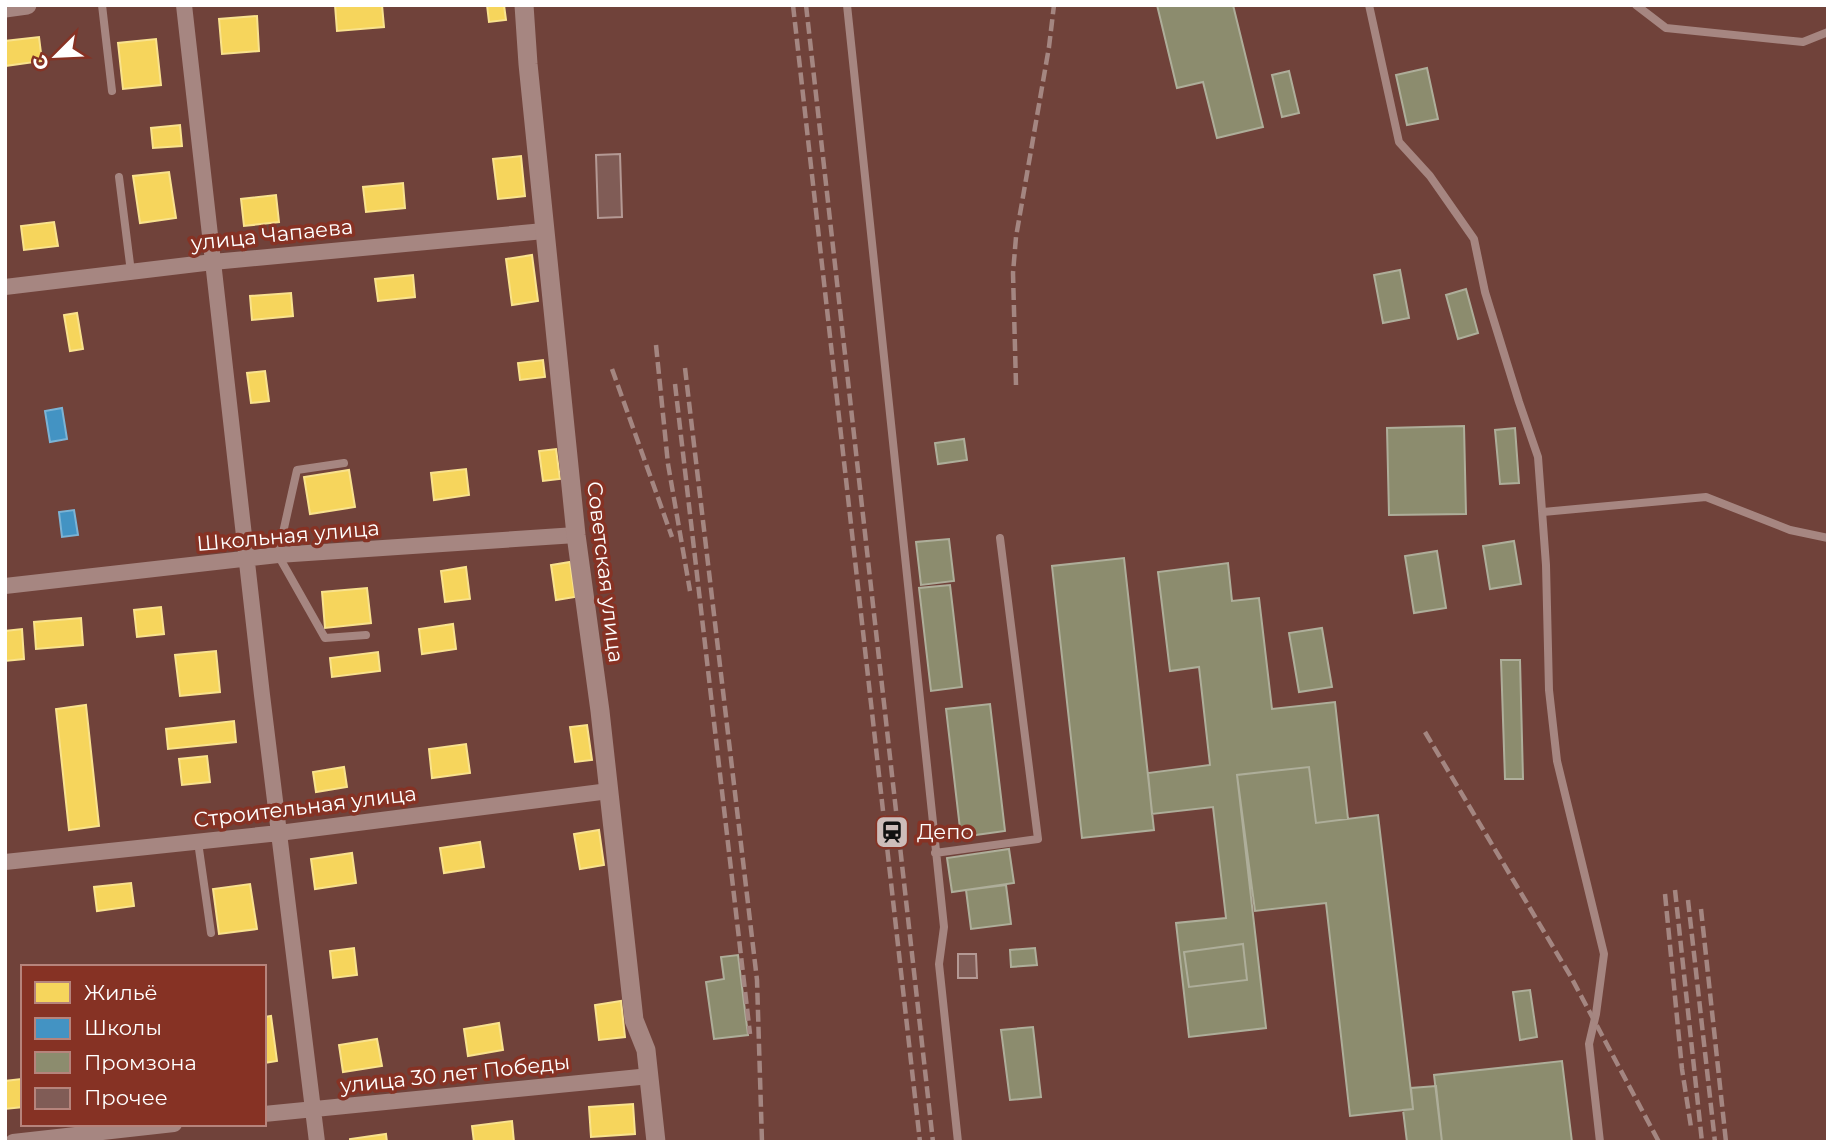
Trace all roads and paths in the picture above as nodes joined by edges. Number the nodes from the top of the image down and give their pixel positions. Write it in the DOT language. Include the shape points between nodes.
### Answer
graph roads {
  1 [pos="27,5"];
  2 [pos="102,5"];
  3 [pos="184,5"];
  4 [pos="524,5"];
  5 [pos="847,5"];
  6 [pos="1369,5"];
  7 [pos="1636,5"];
  8 [pos="5,8"];
  9 [pos="1828,32"];
  10 [pos="112,91"];
  11 [pos="119,177"];
  12 [pos="544,231"];
  13 [pos="213,261"];
  14 [pos="131,272"];
  15 [pos="5,287"];
  16 [pos="344,463"];
  17 [pos="1542,512"];
  18 [pos="576,535"];
  19 [pos="1000,538"];
  20 [pos="1828,538"];
  21 [pos="278,555"];
  22 [pos="246,559"];
  23 [pos="5,586"];
  24 [pos="366,635"];
  25 [pos="609,791"];
  26 [pos="279,833"];
  27 [pos="198,842"];
  28 [pos="935,853"];
  29 [pos="5,862"];
  30 [pos="211,933"];
  31 [pos="650,1076"];
  32 [pos="313,1109"];
  33 [pos="266,1114"];
  34 [pos="156,1126"];
  35 [pos="13,1142"];
  36 [pos="317,1142"];
  37 [pos="656,1142"];
  38 [pos="958,1142"];
  39 [pos="1600,1142"];
  1 -- 8 [label="street"];
  2 -- 10 [label="lane"];
  3 -- 13 [label="street"];
  4 -- 12 [label="street, Советская улица"];
  5 -- 28 [label="lane"];
  6 -- 17 [label="lane" via="1399,142 1430,176 1474,239 1485,292 1538,457"];
  7 -- 9 [label="lane" via="1666,28 1803,41"];
  11 -- 14 [label="lane"];
  12 -- 13 [label="street, улица Чапаева"];
  12 -- 18 [label="street, Советская улица"];
  13 -- 14 [label="street, улица Чапаева"];
  13 -- 22 [label="street"];
  14 -- 15 [label="street, улица Чапаева"];
  16 -- 21 [label="lane" via="297,470"];
  17 -- 20 [label="lane" via="1706,497 1790,530"];
  17 -- 39 [label="lane" via="1549,690 1557,761 1604,954 1589,1044"];
  18 -- 21 [label="street, Школьная улица"];
  18 -- 25 [label="street, Советская улица"];
  19 -- 28 [label="lane" via="1038,839"];
  21 -- 22 [label="street, Школьная улица"];
  21 -- 24 [label="lane" via="325,638"];
  22 -- 23 [label="street, Школьная улица"];
  22 -- 26 [label="street"];
  25 -- 26 [label="street, Строительная улица"];
  25 -- 31 [label="street, Советская улица" via="635,1020"];
  26 -- 27 [label="street, Строительная улица"];
  26 -- 32 [label="street"];
  27 -- 29 [label="street, Строительная улица"];
  27 -- 30 [label="lane"];
  28 -- 38 [label="lane" via="944,927 939,964"];
  31 -- 32 [label="street, улица 30 лет Победы"];
  31 -- 37 [label="street, Советская улица"];
  32 -- 33 [label="street, улица 30 лет Победы"];
  32 -- 36 [label="street"];
  34 -- 35 [label="street"];
}
